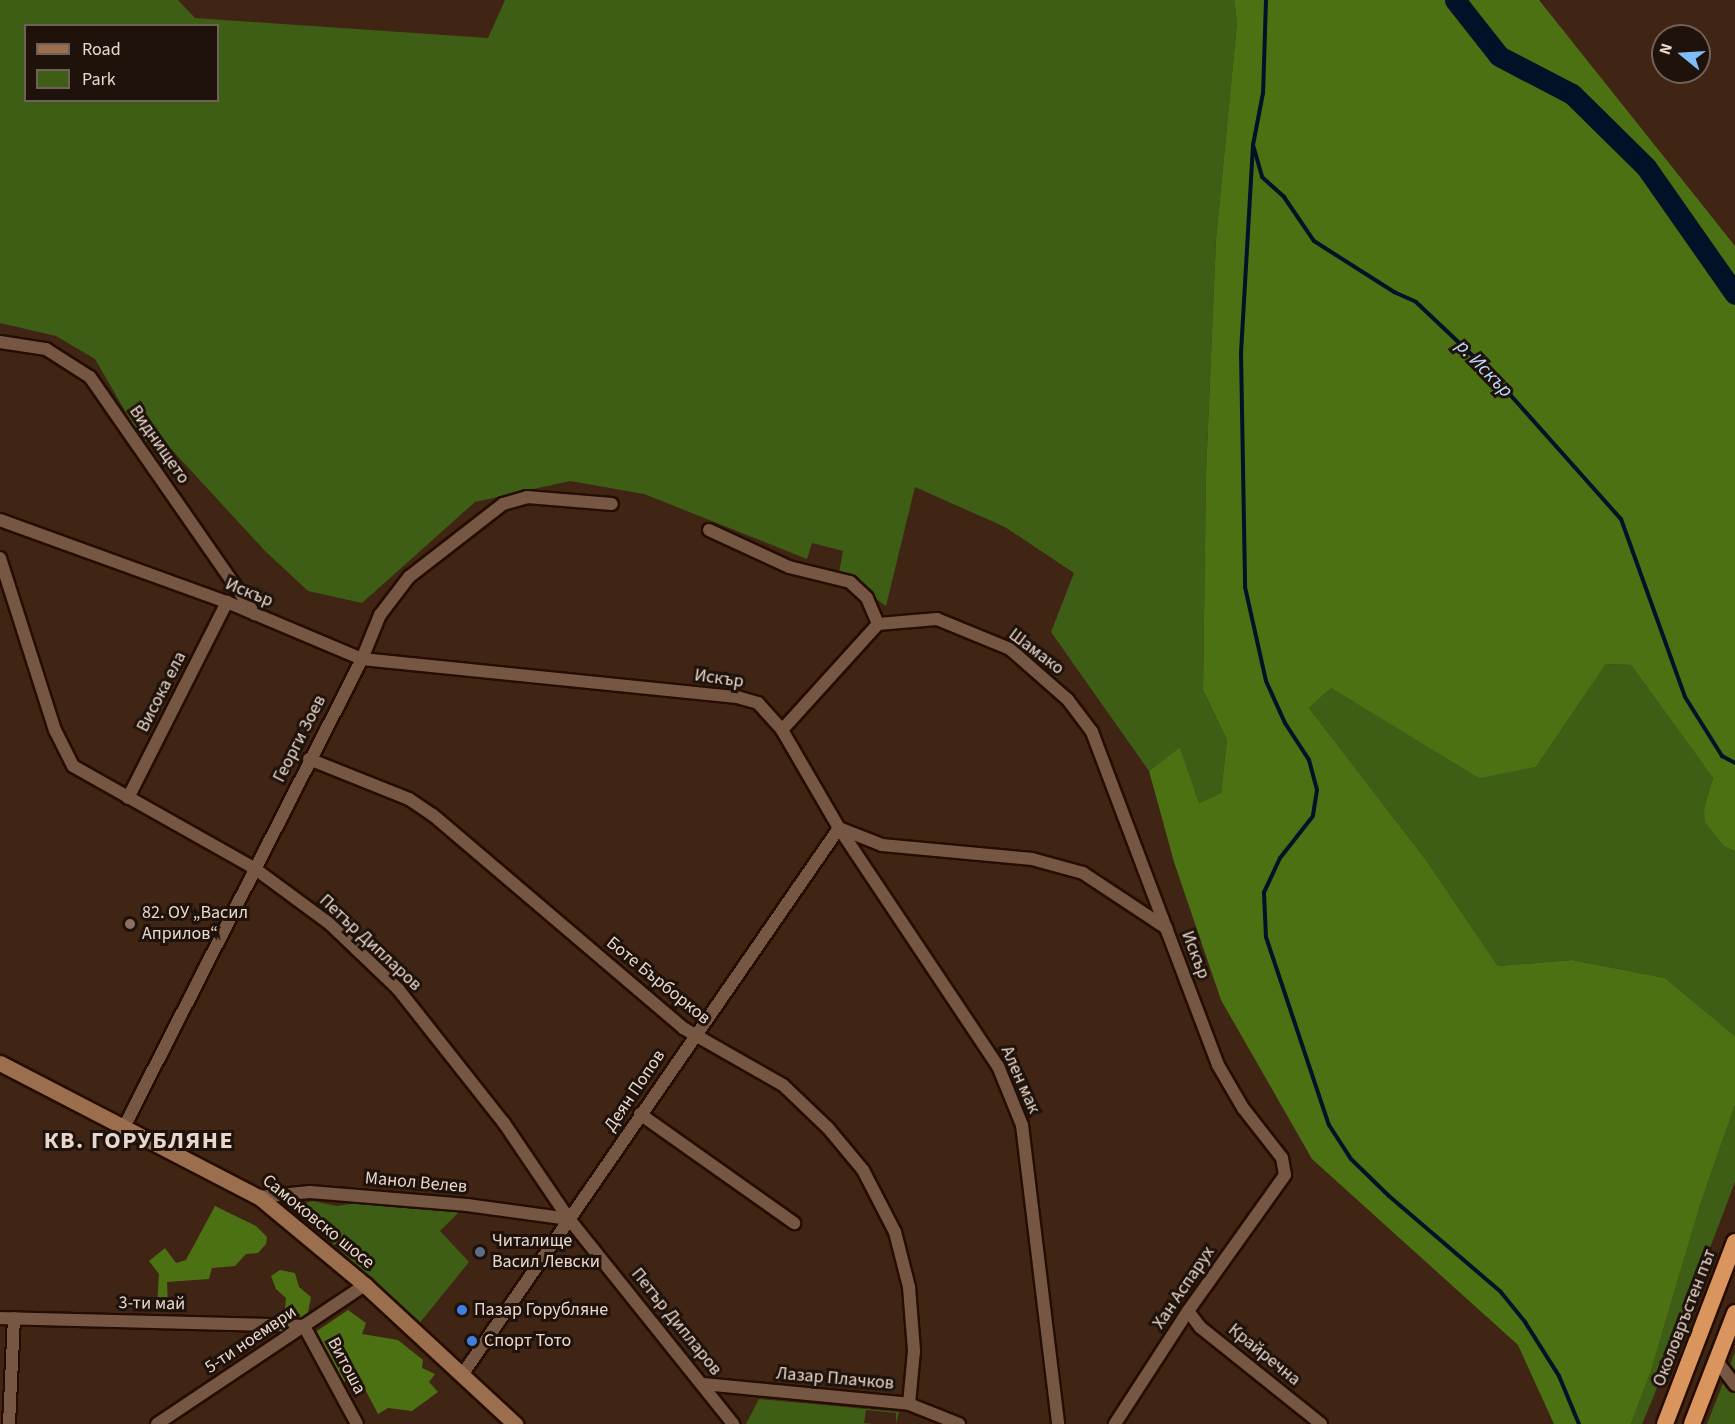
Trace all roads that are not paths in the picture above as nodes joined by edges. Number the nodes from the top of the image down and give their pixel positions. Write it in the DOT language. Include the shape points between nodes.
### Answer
graph roads {
  1 [pos="0,342"];
  2 [pos="612,504"];
  3 [pos="0,520"];
  4 [pos="709,530"];
  5 [pos="0,558"];
  6 [pos="226,602"];
  7 [pos="255,615"];
  8 [pos="878,624"];
  9 [pos="362,659"];
  10 [pos="782,730"];
  11 [pos="309,759"];
  12 [pos="128,798"];
  13 [pos="839,828"];
  14 [pos="254,868"];
  15 [pos="1166,928"];
  16 [pos="695,1035"];
  17 [pos="0,1063"];
  18 [pos="640,1114"];
  19 [pos="125,1125"];
  20 [pos="1285,1174"];
  21 [pos="259,1197"];
  22 [pos="569,1219"];
  23 [pos="794,1223"];
  24 [pos="1735,1242"];
  25 [pos="365,1285"];
  26 [pos="1188,1311"];
  27 [pos="1735,1313"];
  28 [pos="0,1318"];
  29 [pos="14,1318"];
  30 [pos="304,1326"];
  31 [pos="1715,1366"];
  32 [pos="462,1375"];
  33 [pos="703,1384"];
  34 [pos="1735,1385"];
  35 [pos="909,1404"];
  36 [pos="9,1424"];
  37 [pos="157,1424"];
  38 [pos="357,1424"];
  39 [pos="515,1424"];
  40 [pos="733,1424"];
  41 [pos="959,1424"];
  42 [pos="1058,1424"];
  43 [pos="1115,1424"];
  44 [pos="1321,1424"];
  45 [pos="1664,1424"];
  46 [pos="1694,1424"];
  1 -- 7 [label="street, Виднището" via="46,349 90,377"];
  2 -- 9 [label="street, Георги Зоев" via="527,497 490,512 409,577 381,615"];
  3 -- 6 [label="street, Искър"];
  4 -- 8 [label="street" via="789,567 807,568 850,582 867,598"];
  5 -- 12 [label="street, Петър Дипларов" via="55,730 73,766"];
  6 -- 7 [label="street, Искър"];
  6 -- 12 [label="street, Висока ела"];
  7 -- 9 [label="street, Искър"];
  8 -- 10 [label="street"];
  8 -- 15 [label="street, Шамако" via="937,618 968,630 1010,649 1068,700 1092,732"];
  9 -- 10 [label="street, Искър" via="737,698 758,703"];
  9 -- 11 [label="street, Георги Зоев"];
  10 -- 13 [label="street, Искър"];
  11 -- 14 [label="street, Георги Зоев"];
  11 -- 16 [label="street, Боте Бърборков" via="409,799 433,815"];
  12 -- 14 [label="street, Петър Дипларов"];
  13 -- 15 [label="street, Искър" via="882,845 1032,859 1083,873"];
  13 -- 16 [label="street, Деян Попов"];
  13 -- 42 [label="street, Ален мак" via="998,1066 1022,1125"];
  14 -- 19 [label="street, Георги Зоев"];
  14 -- 22 [label="street, Петър Дипларов" via="330,924 398,989 504,1123"];
  15 -- 20 [label="street, Искър" via="1218,1065 1243,1108 1282,1158"];
  16 -- 18 [label="street, Деян Попов"];
  16 -- 35 [label="street, Боте Бърборков" via="783,1085 828,1128 863,1170 895,1232 909,1287 914,1351"];
  17 -- 19 [label="main road, Самоковско шосе"];
  18 -- 22 [label="street, Деян Попов"];
  18 -- 23 [label="street"];
  19 -- 21 [label="main road, Самоковско шосе"];
  20 -- 26 [label="street, Хан Аспарух"];
  21 -- 22 [label="street, Манол Велев" via="310,1192 467,1205"];
  21 -- 25 [label="main road, Самоковско шосе"];
  22 -- 32 [label="street, Деян Попов"];
  22 -- 33 [label="street, Петър Дипларов"];
  24 -- 45 [label="highway, Околовръстен път"];
  25 -- 30 [label="street, 5-ти ноември"];
  25 -- 32 [label="main road, Самоковско шосе"];
  26 -- 43 [label="street, Хан Аспарух"];
  26 -- 44 [label="street, Крайречна" via="1200,1327"];
  27 -- 31 [label="highway"];
  28 -- 29 [label="street, 3-ти май"];
  29 -- 30 [label="street, 3-ти май"];
  29 -- 36 [label="street"];
  30 -- 37 [label="street, 5-ти ноември"];
  30 -- 38 [label="street, Витоша"];
  31 -- 34 [label="street"];
  31 -- 46 [label="highway"];
  32 -- 39 [label="main road, Самоковско шосе"];
  33 -- 35 [label="street, Лазар Плачков"];
  33 -- 40 [label="street, Петър Дипларов"];
  35 -- 41 [label="street, Лазар Плачков"];
}
